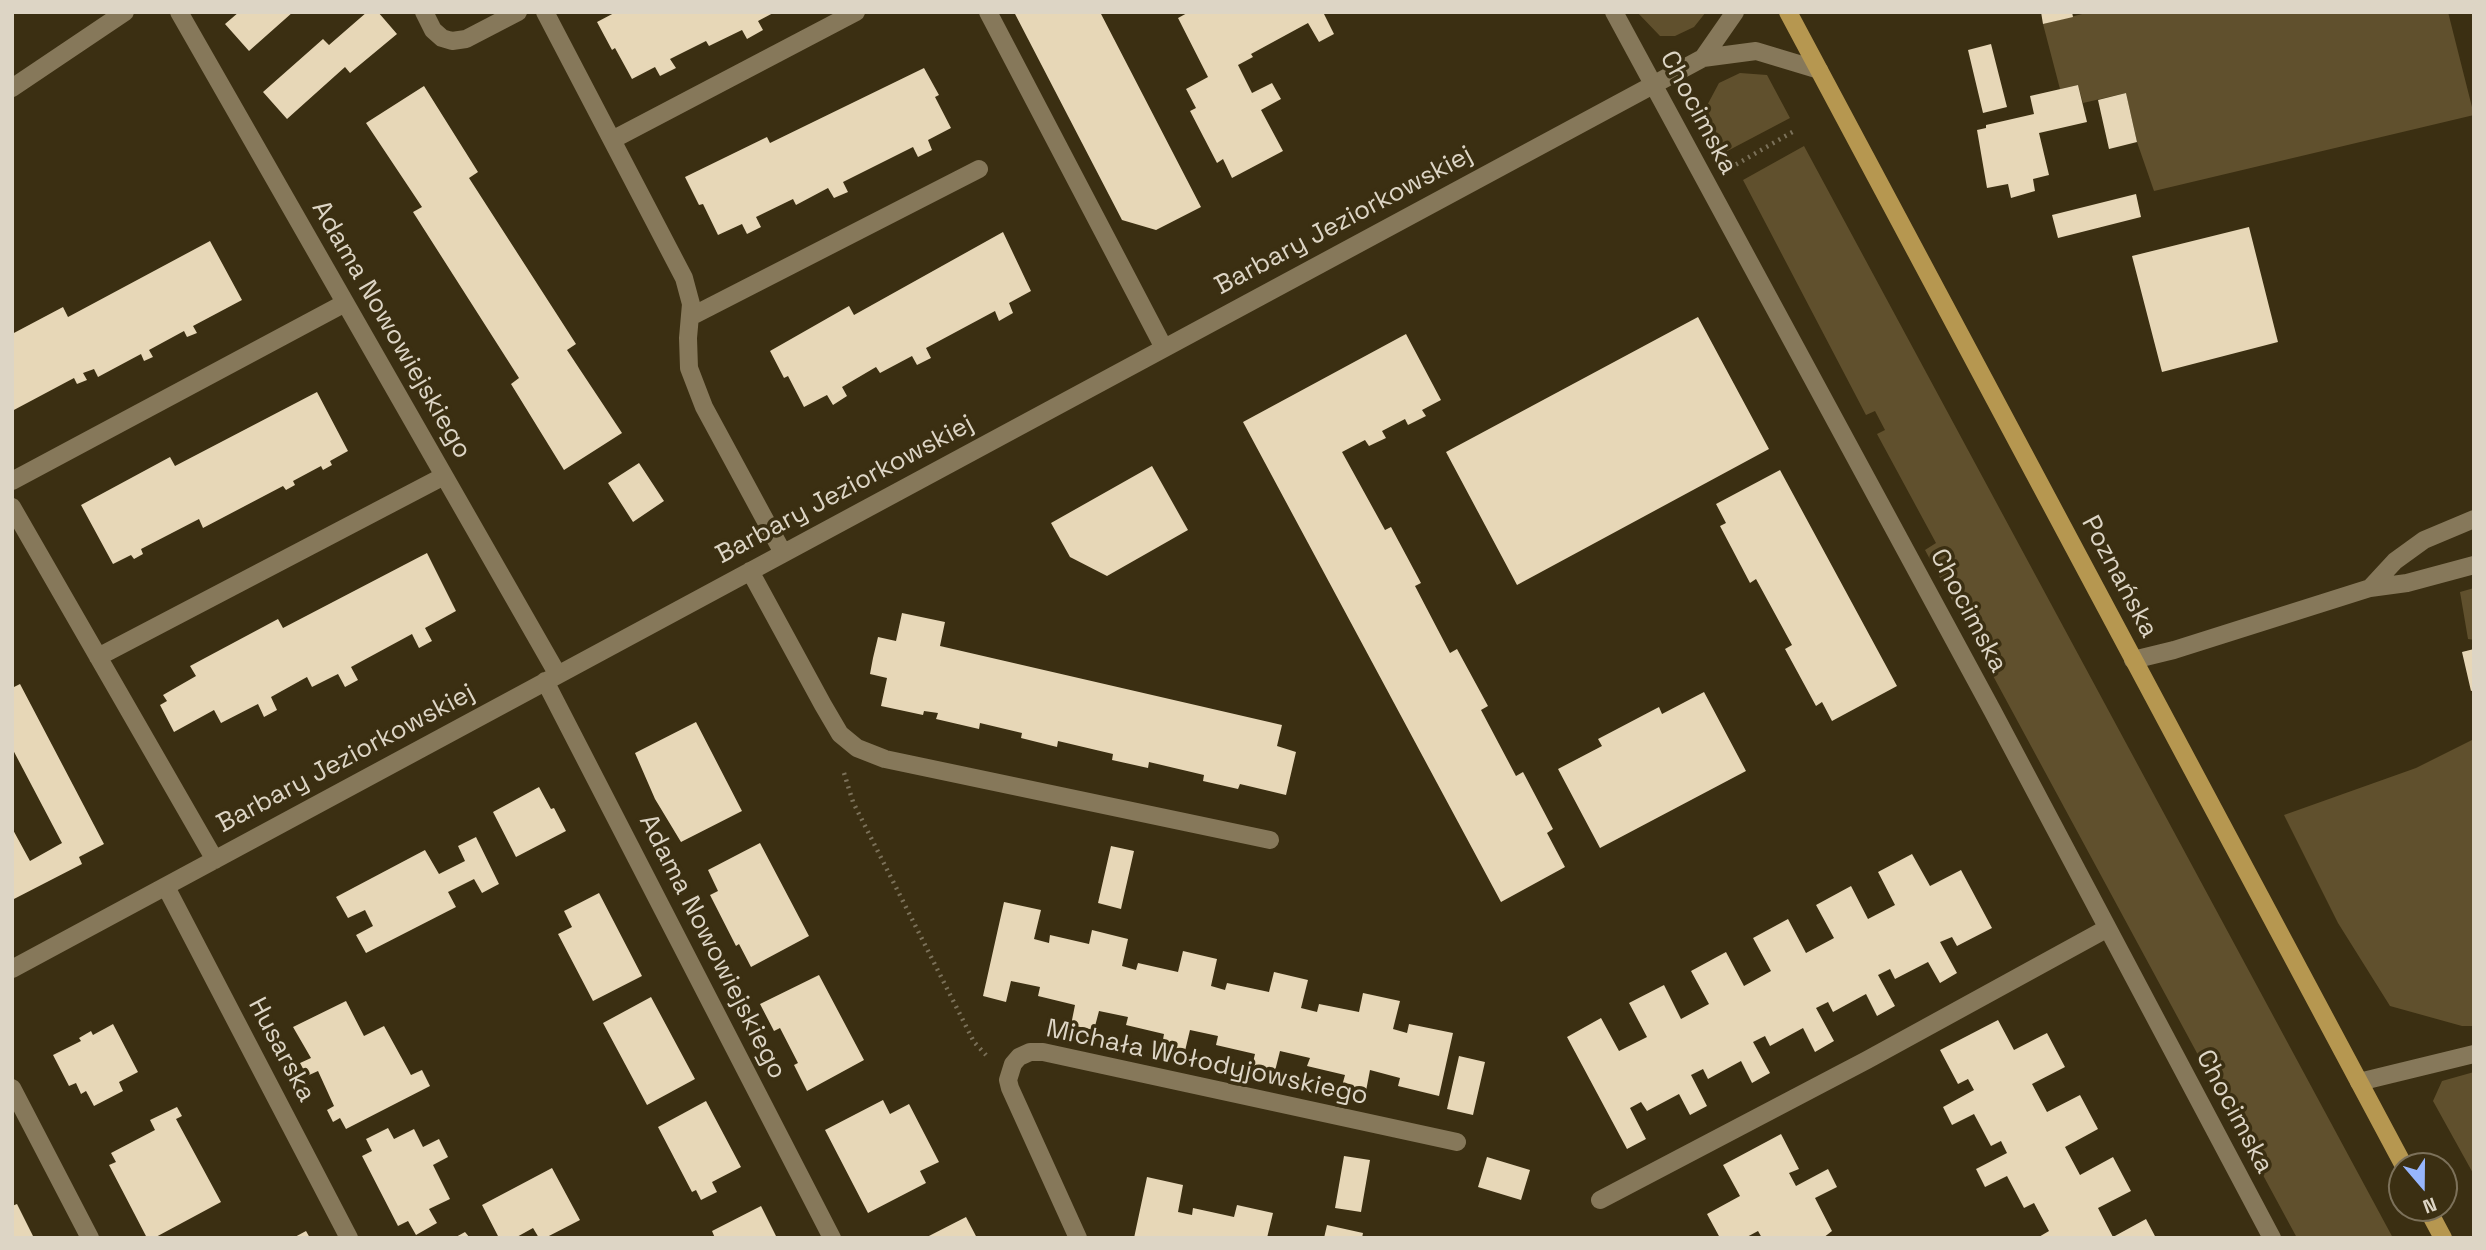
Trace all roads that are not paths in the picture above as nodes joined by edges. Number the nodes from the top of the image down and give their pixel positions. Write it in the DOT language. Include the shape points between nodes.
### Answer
graph roads {
  1 [pos="124,12"];
  2 [pos="179,12"];
  3 [pos="424,12"];
  4 [pos="518,12"];
  5 [pos="545,12"];
  6 [pos="856,12"];
  7 [pos="988,12"];
  8 [pos="1614,12"];
  9 [pos="1735,12"];
  10 [pos="1788,12"];
  11 [pos="1703,58"];
  12 [pos="1819,71"];
  13 [pos="1653,85"];
  14 [pos="12,88"];
  15 [pos="612,140"];
  16 [pos="979,169"];
  17 [pos="345,303"];
  18 [pos="690,317"];
  19 [pos="1164,348"];
  20 [pos="444,475"];
  21 [pos="12,481"];
  22 [pos="12,507"];
  23 [pos="2474,519"];
  24 [pos="783,553"];
  25 [pos="2474,565"];
  26 [pos="751,571"];
  27 [pos="2370,588"];
  28 [pos="97,657"];
  29 [pos="2133,660"];
  30 [pos="552,678"];
  31 [pos="1270,840"];
  32 [pos="215,860"];
  33 [pos="166,887"];
  34 [pos="2106,929"];
  35 [pos="12,969"];
  36 [pos="2474,1054"];
  37 [pos="2359,1082"];
  38 [pos="12,1088"];
  39 [pos="1457,1142"];
  40 [pos="2396,1152"];
  41 [pos="1600,1200"];
  42 [pos="2434,1222"];
  43 [pos="90,1238"];
  44 [pos="349,1238"];
  45 [pos="832,1238"];
  46 [pos="1078,1238"];
  47 [pos="2272,1238"];
  48 [pos="2442,1238"];
  1 -- 14 [label="street"];
  2 -- 17 [label="street, Adama Nowowiejskiego"];
  3 -- 4 [label="street" via="433,30 452,41 466,39"];
  5 -- 15 [label="street"];
  6 -- 15 [label="street"];
  7 -- 19 [label="street"];
  8 -- 13 [label="street, Chocimska"];
  9 -- 11 [label="street, Barbary Jeziorkowskiej"];
  10 -- 12 [label="main road, Poznańska"];
  11 -- 12 [label="street, Barbary Jeziorkowskiej" via="1756,51"];
  11 -- 13 [label="street, Barbary Jeziorkowskiej"];
  12 -- 29 [label="main road, Poznańska"];
  13 -- 19 [label="street, Barbary Jeziorkowskiej"];
  13 -- 34 [label="street, Chocimska"];
  15 -- 18 [label="street" via="684,278"];
  16 -- 18 [label="street"];
  17 -- 20 [label="street, Adama Nowowiejskiego"];
  17 -- 21 [label="street"];
  18 -- 24 [label="street" via="689,368 704,407"];
  19 -- 24 [label="street, Barbary Jeziorkowskiej"];
  20 -- 28 [label="street"];
  20 -- 30 [label="street, Adama Nowowiejskiego"];
  22 -- 28 [label="street"];
  23 -- 27 [label="street" via="2424,540 2395,561"];
  24 -- 26 [label="street, Barbary Jeziorkowskiej"];
  25 -- 27 [label="street"];
  26 -- 30 [label="street, Barbary Jeziorkowskiej"];
  26 -- 31 [label="street" via="840,734 857,748 885,760"];
  27 -- 29 [label="street"];
  28 -- 32 [label="street"];
  29 -- 37 [label="main road, Poznańska"];
  30 -- 32 [label="street, Barbary Jeziorkowskiej"];
  30 -- 45 [label="street, Adama Nowowiejskiego"];
  32 -- 33 [label="street, Barbary Jeziorkowskiej"];
  33 -- 35 [label="street, Barbary Jeziorkowskiej"];
  33 -- 44 [label="street, Husarska"];
  34 -- 41 [label="street"];
  34 -- 47 [label="street, Chocimska"];
  36 -- 37 [label="street"];
  37 -- 40 [label="main road, Poznańska"];
  38 -- 43 [label="street"];
  39 -- 46 [label="street, Michała Wołodyjowskiego" via="1030,1052 1019,1057 1010,1071 1010,1088"];
  42 -- 48 [label="main road"];
}
